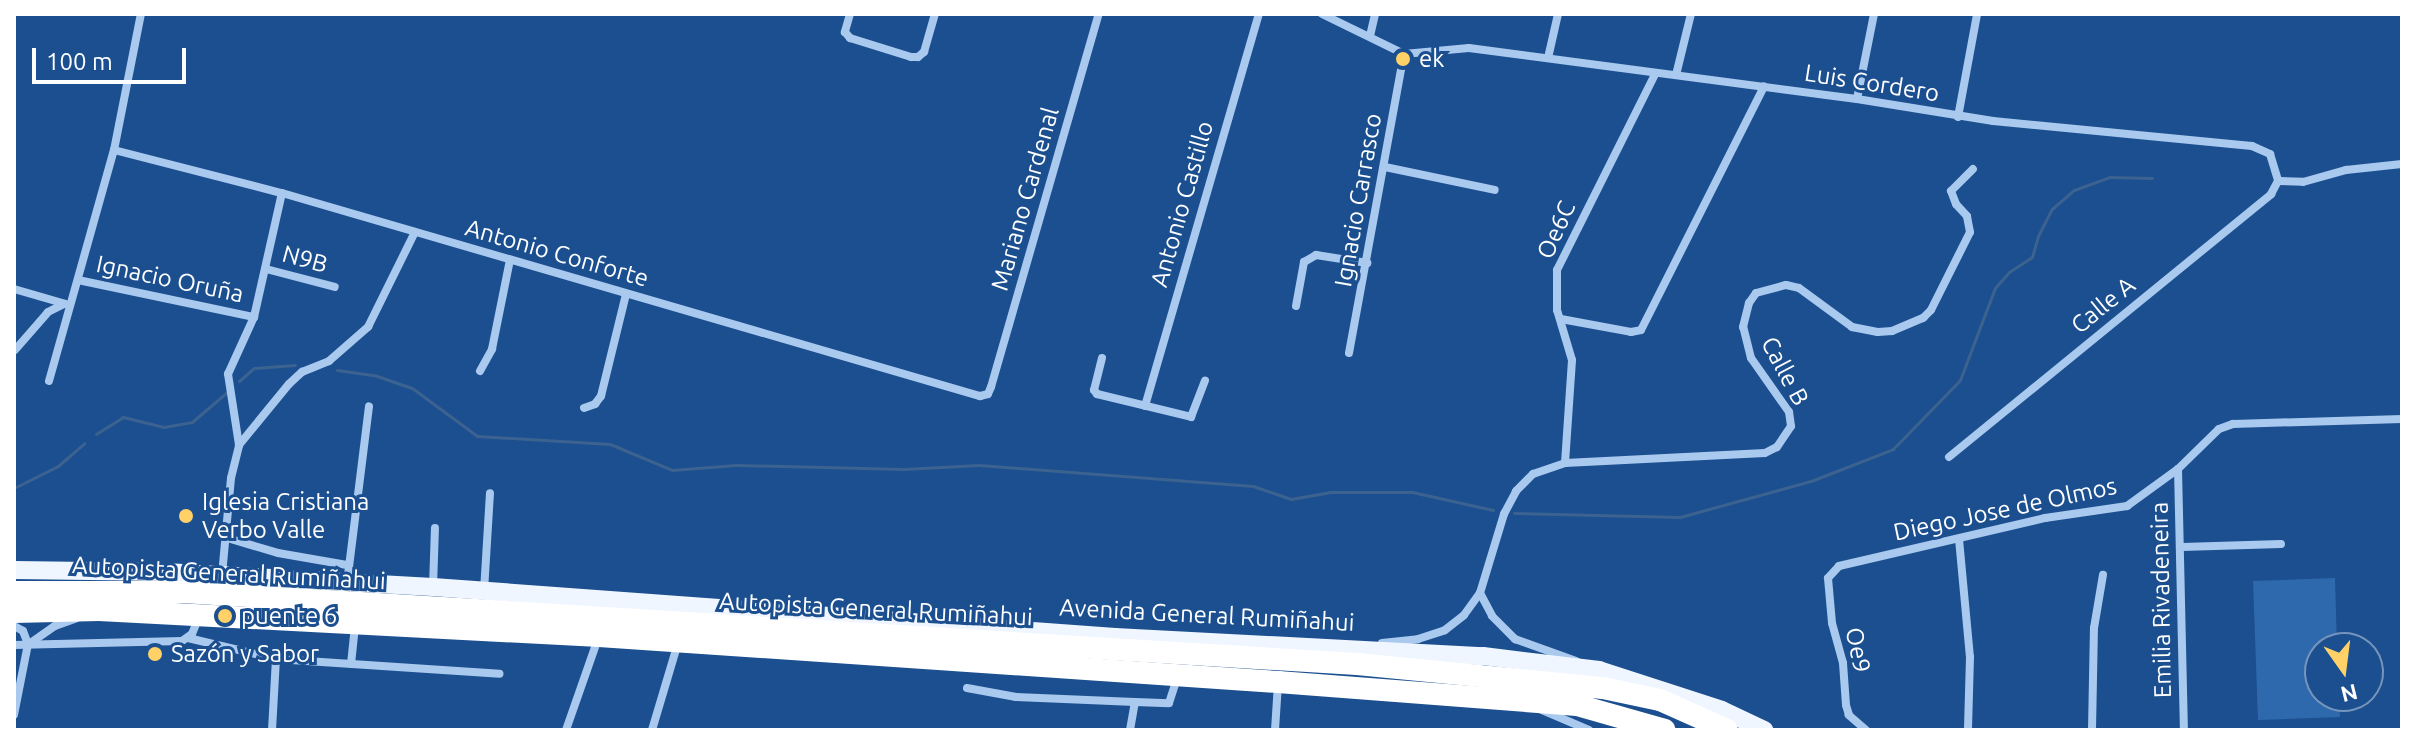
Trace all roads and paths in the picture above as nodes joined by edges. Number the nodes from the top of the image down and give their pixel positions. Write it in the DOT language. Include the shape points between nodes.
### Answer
graph roads {
  1 [pos="141,14"];
  2 [pos="850,14"];
  3 [pos="935,14"];
  4 [pos="1099,14"];
  5 [pos="1259,14"];
  6 [pos="1322,14"];
  7 [pos="1375,14"];
  8 [pos="1558,14"];
  9 [pos="1691,14"];
  10 [pos="1874,14"];
  11 [pos="1977,14"];
  12 [pos="1370,36"];
  13 [pos="1404,54"];
  14 [pos="1548,58"];
  15 [pos="1655,74"];
  16 [pos="1676,75"];
  17 [pos="1764,86"];
  18 [pos="1857,99"];
  19 [pos="1958,117"];
  20 [pos="114,150"];
  21 [pos="2402,164"];
  22 [pos="1385,167"];
  23 [pos="1973,169"];
  24 [pos="2278,181"];
  25 [pos="1495,190"];
  26 [pos="282,193"];
  27 [pos="415,232"];
  28 [pos="510,260"];
  29 [pos="1367,263"];
  30 [pos="266,269"];
  31 [pos="78,280"];
  32 [pos="335,287"];
  33 [pos="14,289"];
  34 [pos="626,294"];
  35 [pos="67,305"];
  36 [pos="1296,306"];
  37 [pos="254,317"];
  38 [pos="1561,319"];
  39 [pos="15,350"];
  40 [pos="1349,353"];
  41 [pos="1102,358"];
  42 [pos="480,371"];
  43 [pos="49,381"];
  44 [pos="1205,381"];
  45 [pos="988,394"];
  46 [pos="369,406"];
  47 [pos="1145,406"];
  48 [pos="584,408"];
  49 [pos="2402,419"];
  50 [pos="239,445"];
  51 [pos="1949,457"];
  52 [pos="1565,463"];
  53 [pos="2178,469"];
  54 [pos="490,493"];
  55 [pos="435,528"];
  56 [pos="224,537"];
  57 [pos="1959,539"];
  58 [pos="2281,544"];
  59 [pos="2182,547"];
  60 [pos="14,570"];
  61 [pos="1832,571"];
  62 [pos="347,574"];
  63 [pos="222,575"];
  64 [pos="2103,575"];
  65 [pos="433,587"];
  66 [pos="484,591"];
  67 [pos="14,592"];
  68 [pos="1480,593"];
  69 [pos="99,610"];
  70 [pos="14,612"];
  71 [pos="200,614"];
  72 [pos="356,623"];
  73 [pos="14,626"];
  74 [pos="599,636"];
  75 [pos="188,638"];
  76 [pos="679,640"];
  77 [pos="28,644"];
  78 [pos="14,645"];
  79 [pos="1370,647"];
  80 [pos="276,659"];
  81 [pos="351,664"];
  82 [pos="1599,670"];
  83 [pos="499,674"];
  84 [pos="1178,675"];
  85 [pos="1278,682"];
  86 [pos="967,688"];
  87 [pos="1530,700"];
  88 [pos="1135,702"];
  89 [pos="14,715"];
  90 [pos="272,730"];
  91 [pos="566,730"];
  92 [pos="652,730"];
  93 [pos="1130,730"];
  94 [pos="1275,730"];
  95 [pos="1589,730"];
  96 [pos="1665,730"];
  97 [pos="1727,730"];
  98 [pos="1764,730"];
  99 [pos="1866,730"];
  100 [pos="1968,730"];
  101 [pos="2092,730"];
  102 [pos="2184,730"];
  1 -- 20 [label="street"];
  2 -- 3 [label="street" via="845,32 850,38 918,57"];
  4 -- 45 [label="street, Mariano Cardenal"];
  5 -- 47 [label="street, Antonio Castillo"];
  6 -- 12 [label="street"];
  7 -- 12 [label="street"];
  8 -- 14 [label="street"];
  9 -- 16 [label="street"];
  10 -- 18 [label="street"];
  11 -- 19 [label="street"];
  12 -- 13 [label="street"];
  13 -- 14 [label="street, Luis Cordero" via="1469,48"];
  13 -- 22 [label="street, Ignacio Carrasco"];
  14 -- 15 [label="street, Luis Cordero"];
  15 -- 16 [label="street, Luis Cordero"];
  15 -- 38 [label="street, Oe6C" via="1563,253 1555,293"];
  16 -- 17 [label="street, Luis Cordero"];
  17 -- 18 [label="street, Luis Cordero"];
  17 -- 38 [label="street" via="1641,330"];
  18 -- 19 [label="street, Luis Cordero"];
  19 -- 24 [label="street, Luis Cordero" via="2263,148"];
  20 -- 26 [label="street, Antonio Conforte"];
  20 -- 31 [label="street"];
  21 -- 24 [label="street" via="2346,170 2303,182"];
  22 -- 25 [label="street"];
  22 -- 29 [label="street, Ignacio Carrasco"];
  23 -- 52 [label="street, Calle B" via="1951,191 1967,216 1970,232 1923,318 1878,332 1852,327 1799,288 1786,285 1756,293 1743,327 1751,358 1789,412 1791,426 1777,447 1765,453"];
  24 -- 51 [label="street, Calle A" via="2271,194"];
  26 -- 27 [label="street, Antonio Conforte"];
  26 -- 30 [label="street"];
  27 -- 28 [label="street, Antonio Conforte"];
  27 -- 50 [label="street" via="368,327 329,361 302,372"];
  28 -- 34 [label="street, Antonio Conforte"];
  28 -- 42 [label="street" via="492,349"];
  29 -- 36 [label="street" via="1316,255 1304,262"];
  29 -- 40 [label="street, Ignacio Carrasco"];
  30 -- 32 [label="street, N9B"];
  30 -- 37 [label="street"];
  31 -- 35 [label="street"];
  31 -- 37 [label="street, Ignacio Oruña"];
  33 -- 35 [label="street"];
  34 -- 45 [label="street, Antonio Conforte" via="980,396"];
  34 -- 48 [label="street" via="601,396"];
  35 -- 39 [label="street" via="48,312"];
  35 -- 43 [label="street"];
  37 -- 50 [label="street" via="228,374"];
  38 -- 52 [label="street, Oe6C" via="1572,360"];
  41 -- 47 [label="street" via="1097,394"];
  44 -- 47 [label="street" via="1191,417"];
  46 -- 62 [label="street"];
  49 -- 53 [label="street, Diego Jose de Olmos" via="2233,424 2219,429"];
  50 -- 56 [label="street"];
  52 -- 68 [label="street, Calle B" via="1533,474 1516,491"];
  53 -- 57 [label="street, Diego Jose de Olmos" via="2127,506 2045,518"];
  53 -- 59 [label="street, Emilia Rivadeneira"];
  54 -- 66 [label="street"];
  55 -- 65 [label="street"];
  56 -- 62 [label="street"];
  56 -- 63 [label="street"];
  57 -- 61 [label="street, Diego Jose de Olmos"];
  57 -- 100 [label="street" via="1970,657"];
  58 -- 59 [label="street"];
  59 -- 102 [label="street, Emilia Rivadeneira"];
  60 -- 63 [label="main road, Avenida General Rumiñahui"];
  61 -- 99 [label="street, Oe9" via="1832,623 1843,663 1846,705"];
  62 -- 63 [label="main road, Avenida General Rumiñahui"];
  62 -- 65 [label="main road, Avenida General Rumiñahui"];
  64 -- 101 [label="street" via="2094,628"];
  65 -- 66 [label="main road, Avenida General Rumiñahui"];
  66 -- 79 [label="main road, Avenida General Rumiñahui" via="1115,637"];
  67 -- 97 [label="highway, Autopista General Rumiñahui" via="182,592 1357,664 1603,688 1660,700"];
  68 -- 79 [label="street, Calle B" via="1445,630"];
  68 -- 82 [label="street" via="1492,616 1515,639"];
  69 -- 70 [label="highway, Autopista General Rumiñahui"];
  69 -- 71 [label="highway, Autopista General Rumiñahui"];
  69 -- 77 [label="street" via="55,626"];
  71 -- 72 [label="highway, Autopista General Rumiñahui"];
  71 -- 75 [label="street"];
  72 -- 74 [label="highway, Autopista General Rumiñahui"];
  72 -- 81 [label="street"];
  73 -- 77 [label="street" via="23,631"];
  74 -- 76 [label="highway, Autopista General Rumiñahui"];
  74 -- 91 [label="street"];
  75 -- 77 [label="street"];
  75 -- 80 [label="street"];
  76 -- 84 [label="highway, Autopista General Rumiñahui"];
  76 -- 92 [label="street"];
  77 -- 78 [label="street"];
  77 -- 89 [label="street"];
  79 -- 82 [label="main road, Avenida General Rumiñahui"];
  80 -- 81 [label="street"];
  80 -- 90 [label="street"];
  81 -- 83 [label="street"];
  82 -- 98 [label="main road, Avenida General Rumiñahui" via="1722,710"];
  84 -- 85 [label="highway, Autopista General Rumiñahui"];
  84 -- 88 [label="street" via="1169,703"];
  85 -- 87 [label="highway, Autopista General Rumiñahui"];
  85 -- 94 [label="street"];
  86 -- 88 [label="street" via="1016,697"];
  87 -- 95 [label="street" via="1546,713"];
  87 -- 96 [label="highway, Autopista General Rumiñahui" via="1577,705"];
  88 -- 93 [label="street"];
}
